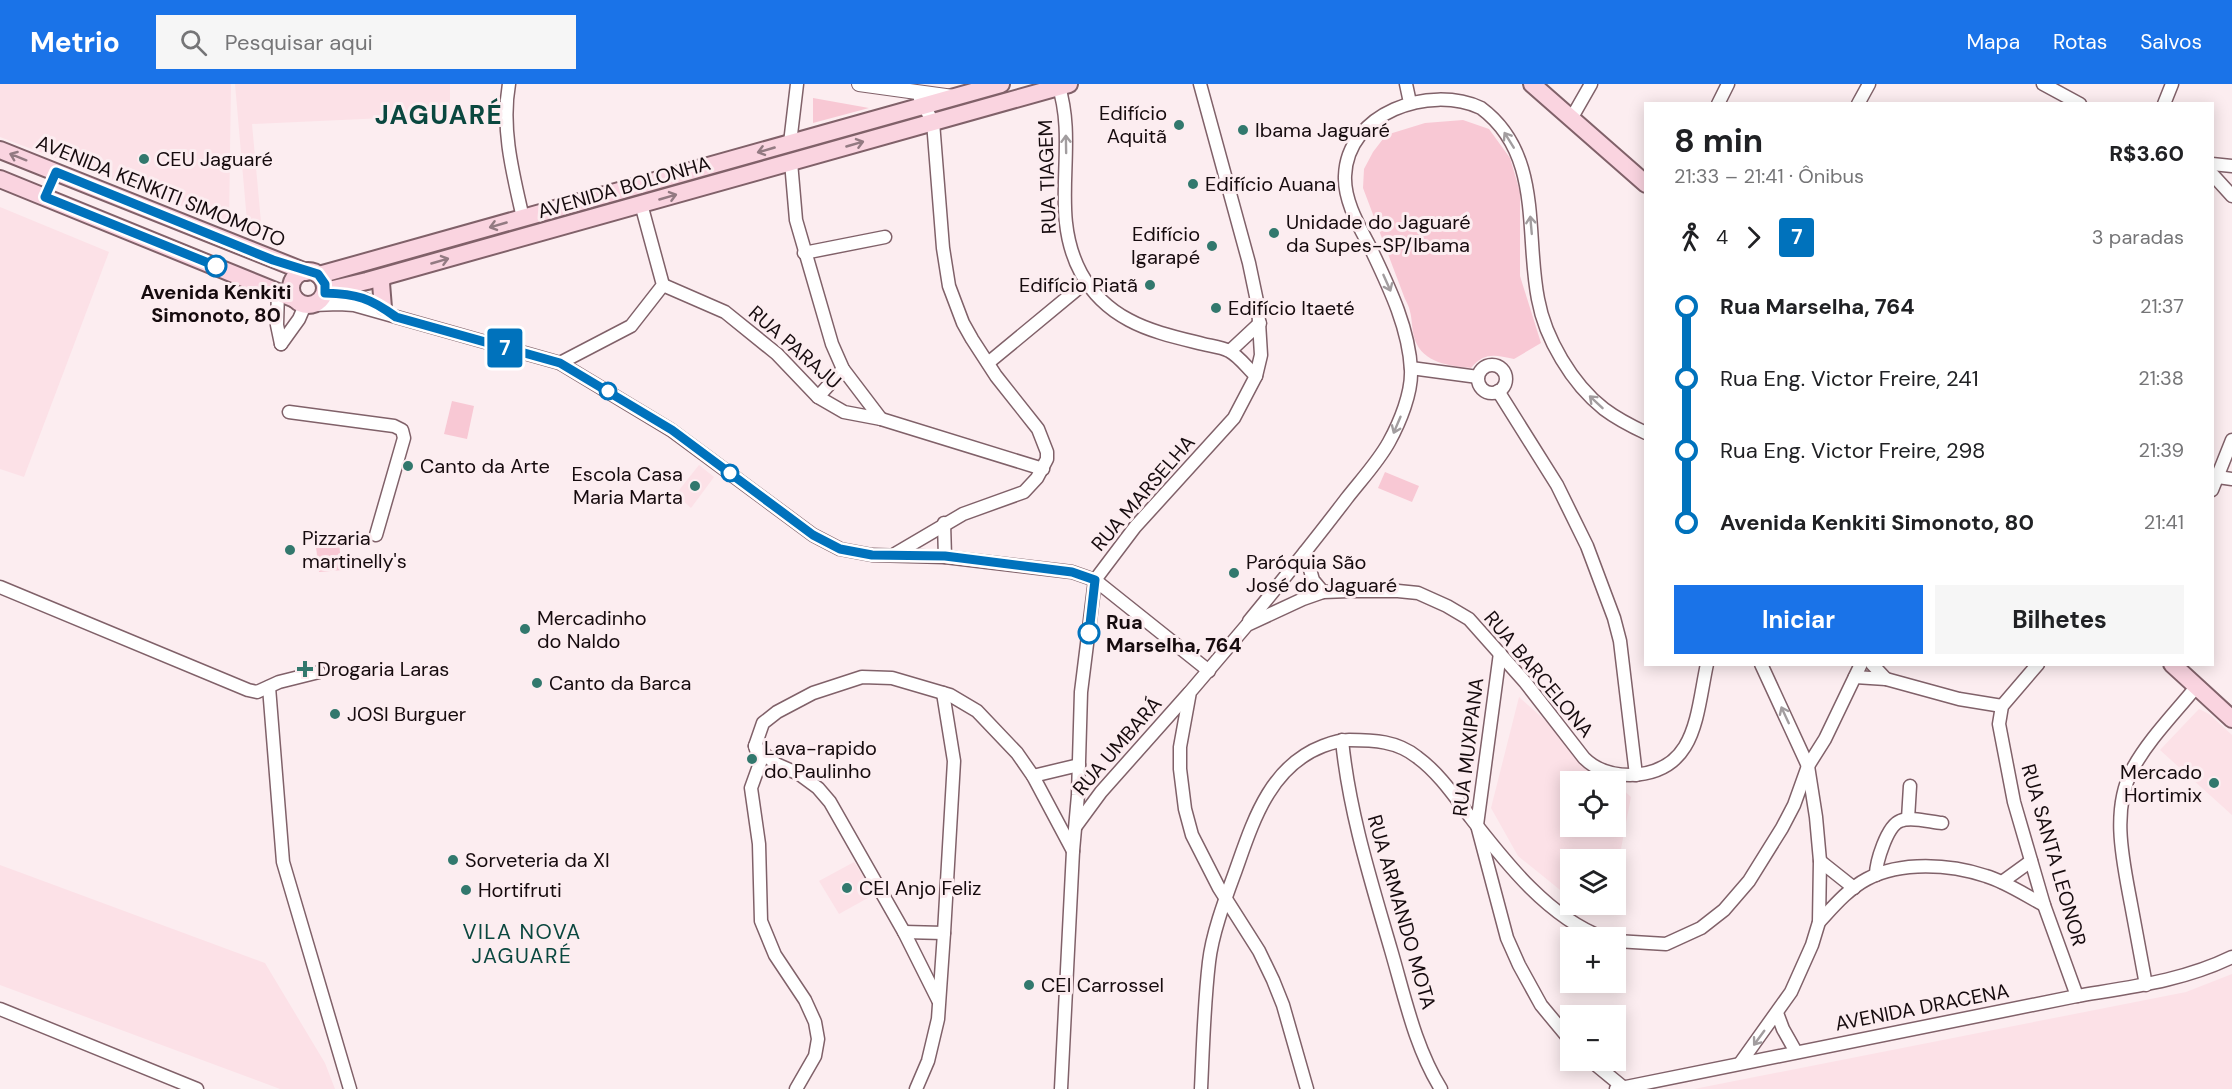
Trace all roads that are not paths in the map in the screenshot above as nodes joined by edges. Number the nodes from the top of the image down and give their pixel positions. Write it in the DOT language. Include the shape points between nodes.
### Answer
graph roads {
  1 [pos="509,84"];
  2 [pos="797,84"];
  3 [pos="859,84"];
  4 [pos="1001,84"];
  5 [pos="1200,84"];
  6 [pos="1406,84"];
  7 [pos="1532,84"];
  8 [pos="1591,84"];
  9 [pos="1728,84"];
  10 [pos="1869,84"];
  11 [pos="2043,84"];
  12 [pos="2172,84"];
  13 [pos="1062,85"];
  14 [pos="1409,98"];
  15 [pos="920,99"];
  16 [pos="1719,102"];
  17 [pos="1859,102"];
  18 [pos="2076,102"];
  19 [pos="2165,102"];
  20 [pos="1571,119"];
  21 [pos="933,122"];
  22 [pos="790,143"];
  23 [pos="0,150"];
  24 [pos="791,162"];
  25 [pos="2214,164"];
  26 [pos="2232,165"];
  27 [pos="56,172"];
  28 [pos="2214,176"];
  29 [pos="0,178"];
  30 [pos="1644,182"];
  31 [pos="2232,196"];
  32 [pos="45,197"];
  33 [pos="642,204"];
  34 [pos="523,218"];
  35 [pos="885,237"];
  36 [pos="804,253"];
  37 [pos="383,277"];
  38 [pos="1086,282"];
  39 [pos="663,285"];
  40 [pos="278,291"];
  41 [pos="313,291"];
  42 [pos="390,313"];
  43 [pos="1260,323"];
  44 [pos="1230,351"];
  45 [pos="560,363"];
  46 [pos="988,363"];
  47 [pos="1411,368"];
  48 [pos="843,369"];
  49 [pos="1256,376"];
  50 [pos="1478,377"];
  51 [pos="1498,391"];
  52 [pos="818,398"];
  53 [pos="290,412"];
  54 [pos="881,419"];
  55 [pos="1644,432"];
  56 [pos="2232,440"];
  57 [pos="1043,469"];
  58 [pos="2218,477"];
  59 [pos="2232,479"];
  60 [pos="2214,486"];
  61 [pos="944,523"];
  62 [pos="376,534"];
  63 [pos="1305,552"];
  64 [pos="895,554"];
  65 [pos="945,556"];
  66 [pos="1095,580"];
  67 [pos="1,592"];
  68 [pos="1323,592"];
  69 [pos="1247,625"];
  70 [pos="1500,653"];
  71 [pos="1707,666"];
  72 [pos="1762,666"];
  73 [pos="1860,666"];
  74 [pos="1874,666"];
  75 [pos="2036,666"];
  76 [pos="2174,666"];
  77 [pos="1209,671"];
  78 [pos="319,672"];
  79 [pos="1855,677"];
  80 [pos="1886,679"];
  81 [pos="269,687"];
  82 [pos="2196,687"];
  83 [pos="1190,692"];
  84 [pos="943,693"];
  85 [pos="2002,706"];
  86 [pos="2232,719"];
  87 [pos="1342,740"];
  88 [pos="755,746"];
  89 [pos="1079,765"];
  90 [pos="1808,766"];
  91 [pos="1636,775"];
  92 [pos="1034,776"];
  93 [pos="1910,786"];
  94 [pos="1908,819"];
  95 [pos="1942,823"];
  96 [pos="1477,825"];
  97 [pos="1076,826"];
  98 [pos="1073,851"];
  99 [pos="1820,861"];
  100 [pos="2031,861"];
  101 [pos="1876,875"];
  102 [pos="2002,882"];
  103 [pos="1854,888"];
  104 [pos="1226,898"];
  105 [pos="2044,905"];
  106 [pos="1819,922"];
  107 [pos="1580,927"];
  108 [pos="904,932"];
  109 [pos="944,933"];
  110 [pos="1626,942"];
  111 [pos="2232,957"];
  112 [pos="2146,985"];
  113 [pos="2077,996"];
  114 [pos="939,1001"];
  115 [pos="0,1009"];
  116 [pos="1777,1013"];
  117 [pos="1560,1028"];
  118 [pos="1796,1052"];
  119 [pos="1742,1062"];
  120 [pos="1602,1071"];
  121 [pos="1620,1088"];
  122 [pos="197,1089"];
  123 [pos="350,1089"];
  124 [pos="796,1089"];
  125 [pos="916,1089"];
  126 [pos="1061,1089"];
  127 [pos="1201,1089"];
  128 [pos="1307,1089"];
  129 [pos="1441,1089"];
  1 -- 34 [label="street" via="509,155"];
  2 -- 22 [label="street"];
  3 -- 15 [label="street"];
  4 -- 15 [label="main road, AVENIDA BOLONHA" via="955,97"];
  5 -- 43 [label="street, RUA MARSELHA" via="1249,263"];
  6 -- 14 [label="street"];
  7 -- 20 [label="main road"];
  8 -- 20 [label="street"];
  9 -- 16 [label="street"];
  10 -- 17 [label="street"];
  11 -- 18 [label="street"];
  12 -- 19 [label="street"];
  13 -- 21 [label="main road, AVENIDA BOLONHA"];
  38 -- 13 [label="street, RUA TIAGEM, one-way" via="1065,228 1067,150"];
  14 -- 47 [label="street, one-way" via="1379,112 1363,128 1348,154 1345,177 1351,206 1392,295"];
  55 -- 14 [label="street, one-way" via="1594,401 1566,367 1551,339 1537,297 1525,177 1516,151 1496,121 1474,103 1449,96"];
  15 -- 21 [label="street"];
  15 -- 22 [label="main road, AVENIDA BOLONHA"];
  20 -- 30 [label="main road"];
  24 -- 21 [label="main road, AVENIDA BOLONHA, one-way"];
  21 -- 46 [label="street" via="949,286 963,322"];
  22 -- 34 [label="main road, AVENIDA BOLONHA, one-way"];
  27 -- 23 [label="main road, AVENIDA KENKITI SIMOMOTO, one-way"];
  33 -- 24 [label="main road, AVENIDA BOLONHA, one-way"];
  24 -- 36 [label="street" via="796,220"];
  25 -- 26 [label="street"];
  27 -- 32 [label="main road"];
  27 -- 41 [label="main road, AVENIDA KENKITI SIMOMOTO"];
  28 -- 31 [label="street"];
  29 -- 32 [label="main road"];
  32 -- 40 [label="main road"];
  37 -- 33 [label="main road, AVENIDA BOLONHA, one-way"];
  33 -- 39 [label="street"];
  34 -- 41 [label="main road, AVENIDA BOLONHA, one-way"];
  35 -- 36 [label="street"];
  36 -- 48 [label="street"];
  37 -- 41 [label="main road, AVENIDA BOLONHA"];
  37 -- 42 [label="main road" via="381,283"];
  38 -- 44 [label="street, RUA TIAGEM" via="1106,305 1134,323"];
  38 -- 46 [label="street"];
  39 -- 45 [label="street" via="631,326"];
  39 -- 52 [label="street, RUA PARAJU" via="725,312 777,354"];
  40 -- 41 [label="main road"];
  40 -- 41 [label="street" via="281,344"];
  41 -- 42 [label="street" via="345,304"];
  42 -- 45 [label="street"];
  43 -- 44 [label="street"];
  43 -- 49 [label="street, RUA MARSELHA" via="1261,355"];
  44 -- 49 [label="street"];
  45 -- 64 [label="street" via="672,430 813,535 840,549 872,555"];
  46 -- 57 [label="street" via="1038,429 1047,452"];
  47 -- 50 [label="street"];
  47 -- 63 [label="street, one-way" via="1407,394 1390,441"];
  48 -- 52 [label="street"];
  48 -- 54 [label="street"];
  49 -- 66 [label="street, RUA MARSELHA" via="1234,418 1135,526"];
  50 -- 51 [label="street" via="1484,390"];
  50 -- 51 [label="street" via="1484,368 1498,366 1506,379"];
  51 -- 91 [label="street" via="1557,485 1587,546 1614,618"];
  52 -- 54 [label="street, RUA PARAJU" via="843,412"];
  53 -- 62 [label="street" via="402,430 404,438"];
  54 -- 57 [label="street, RUA PARAJU"];
  56 -- 58 [label="street"];
  57 -- 61 [label="street" via="1024,492"];
  58 -- 59 [label="street"];
  58 -- 60 [label="street"];
  61 -- 64 [label="street"];
  61 -- 65 [label="street"];
  63 -- 68 [label="street" via="1313,580"];
  63 -- 69 [label="street"];
  64 -- 65 [label="street"];
  65 -- 66 [label="street" via="1072,572"];
  66 -- 77 [label="street"];
  66 -- 89 [label="street, RUA MARSELHA" via="1081,692"];
  67 -- 81 [label="street" via="248,690 257,692"];
  68 -- 69 [label="street, RUA BARCELONA"];
  68 -- 70 [label="street, RUA BARCELONA" via="1418,593 1469,619"];
  69 -- 77 [label="street, RUA BARCELONA"];
  70 -- 91 [label="street, RUA BARCELONA" via="1592,766 1605,772"];
  70 -- 96 [label="street, RUA MUXIPANA"];
  71 -- 91 [label="street, RUA BARCELONA" via="1685,750 1659,770"];
  90 -- 72 [label="street, one-way"];
  73 -- 79 [label="street"];
  74 -- 80 [label="street"];
  75 -- 85 [label="street"];
  76 -- 82 [label="main road"];
  77 -- 83 [label="street, RUA BARCELONA"];
  78 -- 81 [label="street"];
  79 -- 80 [label="street"];
  79 -- 90 [label="street"];
  80 -- 85 [label="street"];
  81 -- 123 [label="street" via="283,862"];
  82 -- 86 [label="main road"];
  82 -- 112 [label="street" via="2133,768 2122,806 2123,860"];
  83 -- 97 [label="street, RUA UMBARÁ"];
  83 -- 104 [label="street" via="1180,747 1185,809 1198,848"];
  84 -- 88 [label="street" via="892,678 851,680 813,693 777,712 763,723"];
  84 -- 92 [label="street" via="977,711"];
  84 -- 109 [label="street" via="954,761"];
  85 -- 100 [label="street, RUA SANTA LEONOR" via="2000,724 2014,802"];
  87 -- 96 [label="street" via="1385,742 1417,757"];
  87 -- 104 [label="street" via="1298,758 1277,780 1254,819"];
  87 -- 129 [label="street, RUA ARMANDO MOTA" via="1346,780 1362,848 1419,1044"];
  88 -- 108 [label="street" via="776,764 818,788 830,802"];
  88 -- 124 [label="street" via="760,763 751,788 759,844 760,921 775,955 805,1000 818,1039 815,1056"];
  89 -- 92 [label="street"];
  89 -- 97 [label="street, RUA MARSELHA"];
  90 -- 99 [label="street"];
  90 -- 110 [label="street" via="1777,836 1749,881 1724,910 1701,928 1666,944"];
  92 -- 98 [label="street"];
  93 -- 94 [label="street"];
  94 -- 95 [label="street"];
  94 -- 101 [label="street" via="1894,825 1880,852"];
  96 -- 107 [label="street" via="1519,876"];
  96 -- 117 [label="street, RUA MUXIPANA" via="1507,938 1541,1005"];
  97 -- 98 [label="street, RUA MARSELHA"];
  98 -- 126 [label="street, RUA MARSELHA"];
  99 -- 103 [label="street"];
  99 -- 106 [label="street"];
  100 -- 102 [label="street"];
  100 -- 105 [label="street, RUA SANTA LEONOR"];
  101 -- 102 [label="street" via="1895,868 1923,866 1984,875"];
  101 -- 103 [label="street"];
  102 -- 105 [label="street"];
  103 -- 106 [label="street"];
  104 -- 127 [label="street" via="1209,960"];
  104 -- 128 [label="street" via="1273,980"];
  105 -- 113 [label="street, RUA SANTA LEONOR"];
  106 -- 116 [label="street" via="1800,975"];
  108 -- 109 [label="street"];
  108 -- 114 [label="street"];
  109 -- 114 [label="street"];
  111 -- 112 [label="street, AVENIDA DRACENA" via="2207,969"];
  112 -- 113 [label="street, AVENIDA DRACENA"];
  113 -- 118 [label="street, AVENIDA DRACENA"];
  114 -- 125 [label="street" via="932,1047"];
  115 -- 122 [label="street"];
  116 -- 118 [label="street"];
  116 -- 119 [label="street, one-way"];
  118 -- 119 [label="street, AVENIDA DRACENA"];
  119 -- 121 [label="street, AVENIDA DRACENA"];
  120 -- 121 [label="street"];
}
